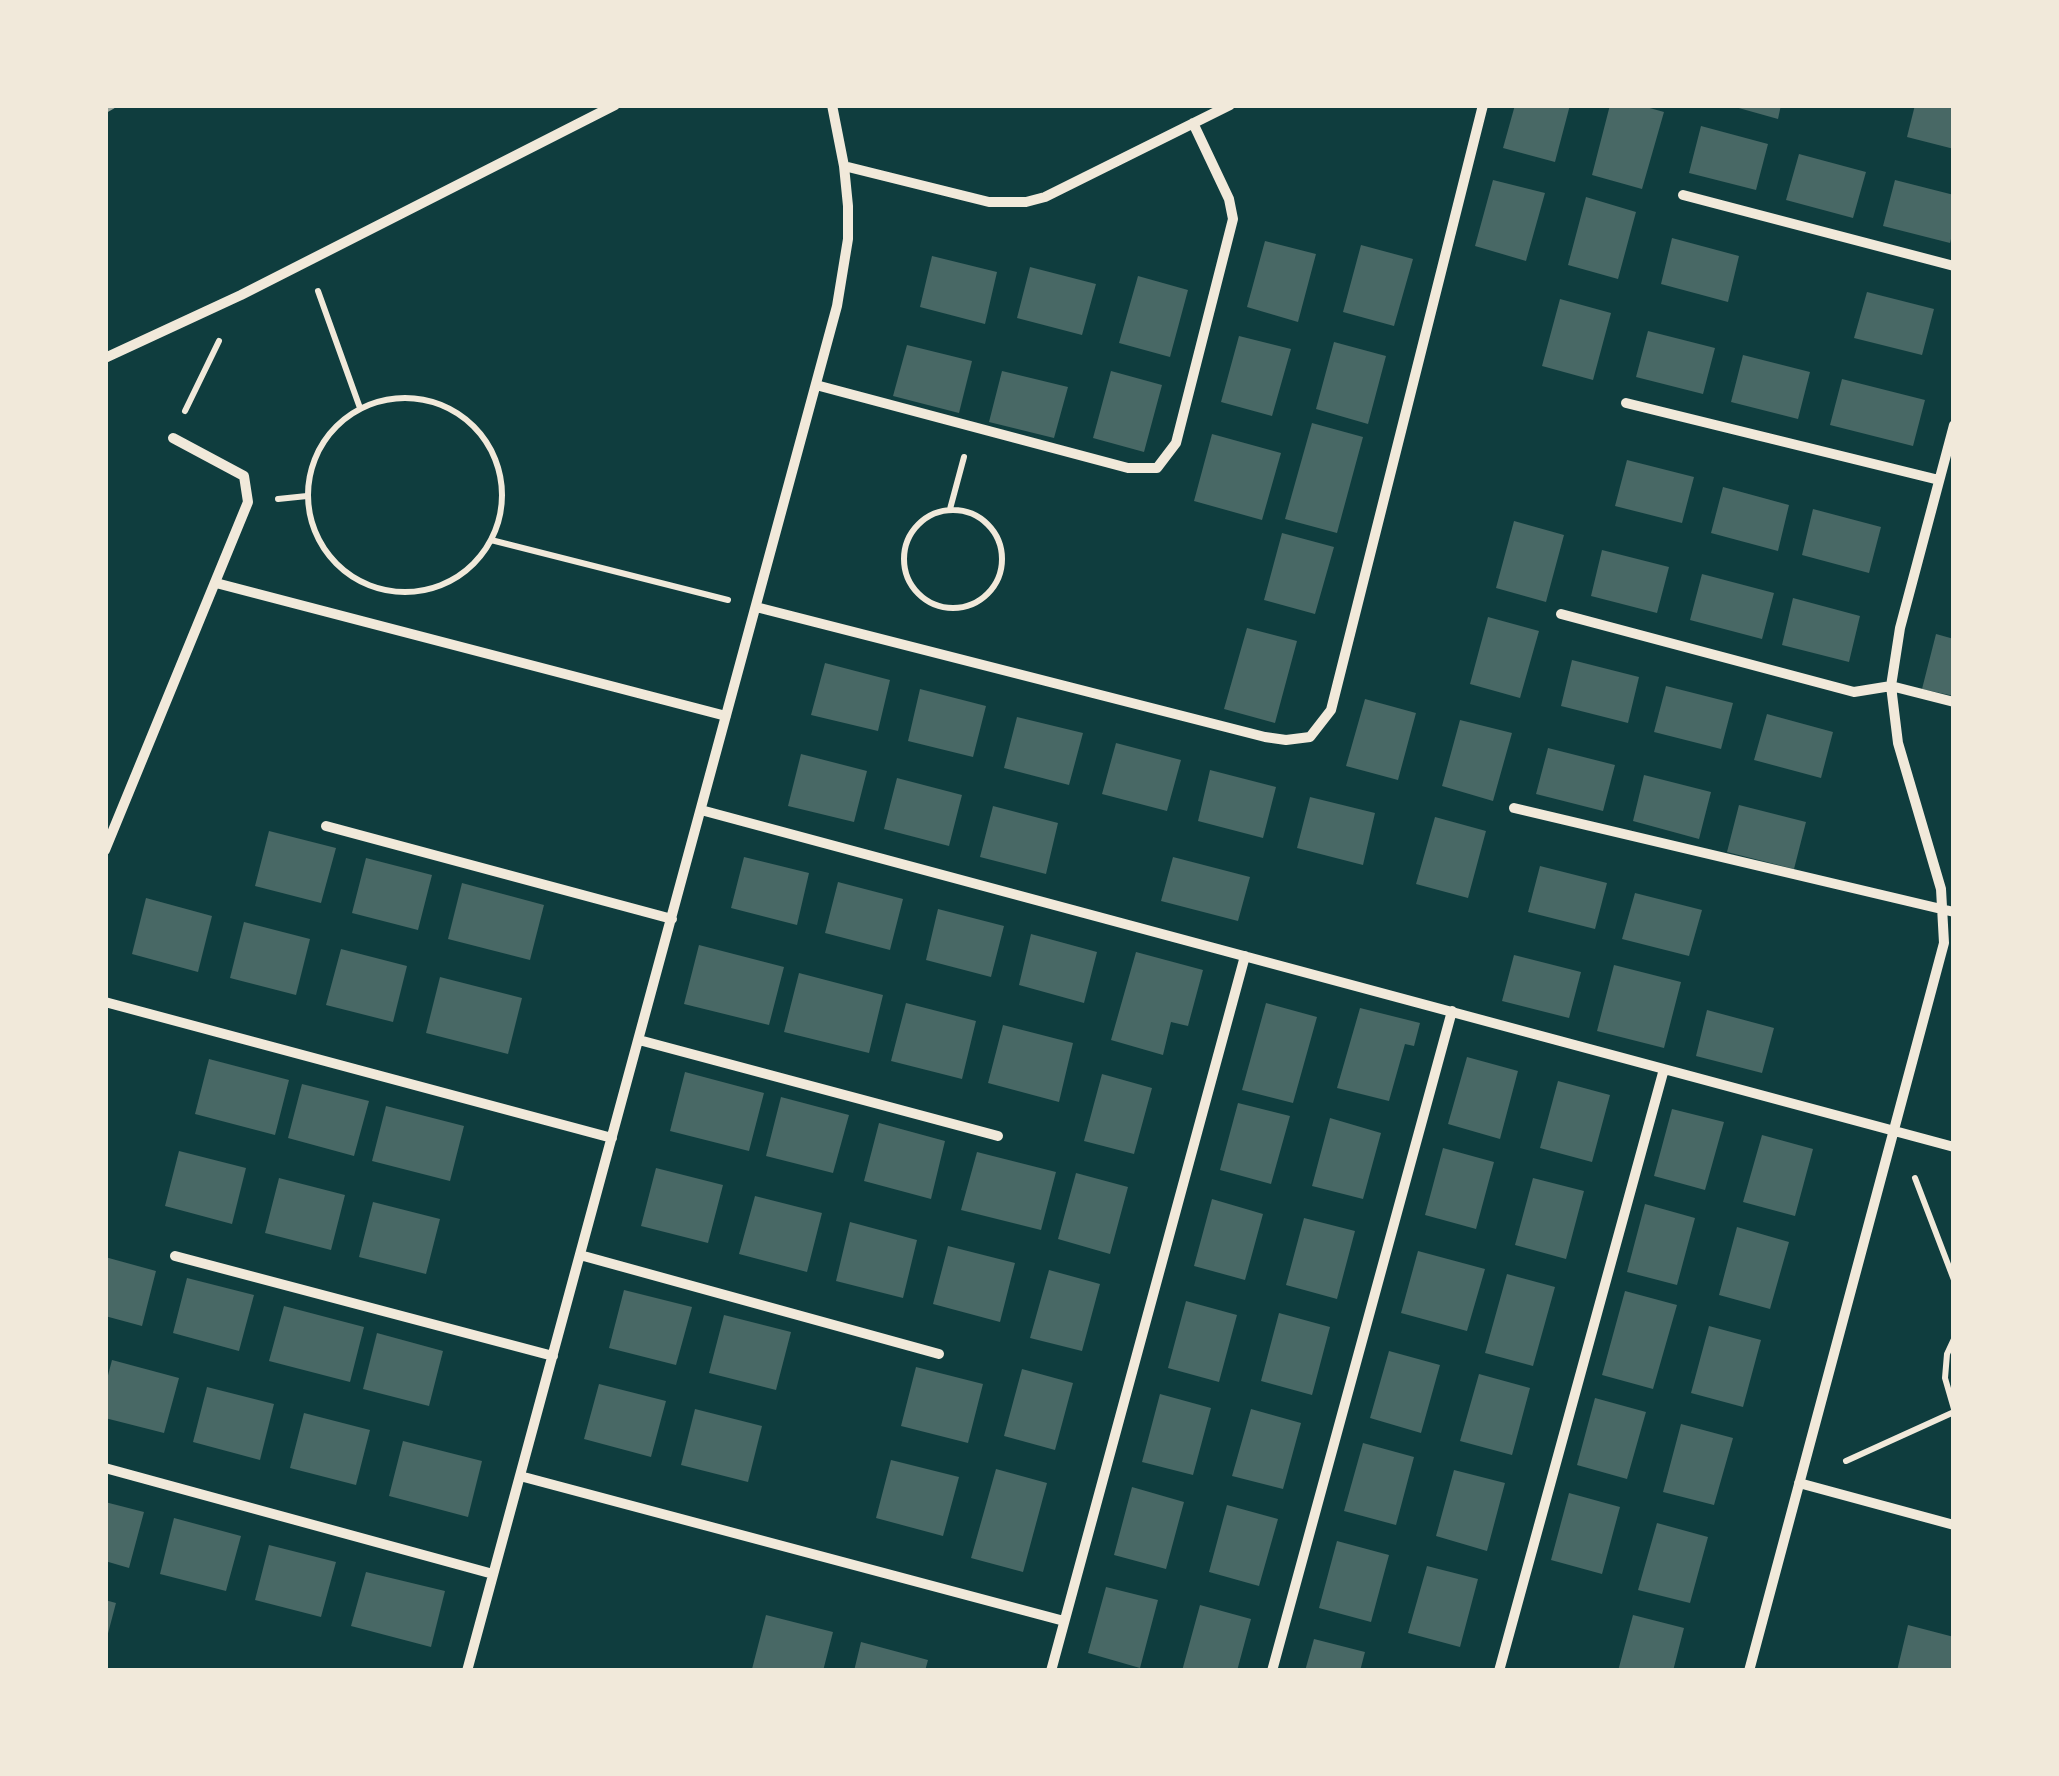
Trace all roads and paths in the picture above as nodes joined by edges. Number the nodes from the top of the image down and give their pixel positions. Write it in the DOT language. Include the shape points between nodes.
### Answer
graph roads {
  1 [pos="616,105"];
  2 [pos="832,105"];
  3 [pos="1230,105"];
  4 [pos="1483,105"];
  5 [pos="1193,123"];
  6 [pos="844,166"];
  7 [pos="1683,195"];
  8 [pos="308,261"];
  9 [pos="1954,266"];
  10 [pos="241,295"];
  11 [pos="105,358"];
  12 [pos="816,385"];
  13 [pos="1626,403"];
  14 [pos="360,408"];
  15 [pos="1954,425"];
  16 [pos="972,428"];
  17 [pos="172,438"];
  18 [pos="1949,466"];
  19 [pos="1939,480"];
  20 [pos="950,509"];
  21 [pos="491,540"];
  22 [pos="216,583"];
  23 [pos="756,608"];
  24 [pos="1561,614"];
  25 [pos="1891,686"];
  26 [pos="1954,702"];
  27 [pos="726,716"];
  28 [pos="1514,808"];
  29 [pos="701,810"];
  30 [pos="326,826"];
  31 [pos="105,850"];
  32 [pos="1950,910"];
  33 [pos="672,919"];
  34 [pos="1246,956"];
  35 [pos="105,1002"];
  36 [pos="1452,1011"];
  37 [pos="639,1040"];
  38 [pos="1664,1070"];
  39 [pos="1896,1130"];
  40 [pos="998,1136"];
  41 [pos="612,1138"];
  42 [pos="1954,1146"];
  43 [pos="580,1255"];
  44 [pos="176,1256"];
  45 [pos="1954,1280"];
  46 [pos="1954,1340"];
  47 [pos="939,1354"];
  48 [pos="553,1356"];
  49 [pos="1954,1410"];
  50 [pos="105,1468"];
  51 [pos="520,1476"];
  52 [pos="1800,1483"];
  53 [pos="1954,1525"];
  54 [pos="493,1574"];
  55 [pos="1064,1621"];
  56 [pos="467,1671"];
  57 [pos="1051,1671"];
  58 [pos="1272,1671"];
  59 [pos="1499,1671"];
  60 [pos="1749,1671"];
  1 -- 8 [label="street"];
  2 -- 6 [label="street"];
  3 -- 5 [label="street"];
  4 -- 23 [label="street" via="1331,710 1310,737 1266,738"];
  5 -- 6 [label="street" via="1026,202 989,202"];
  5 -- 16 [label="street" via="1233,219 1167,458 1157,468 1128,468"];
  6 -- 12 [label="street" via="848,239"];
  7 -- 9 [label="street"];
  8 -- 10 [label="street"];
  8 -- 14 [label="path"];
  10 -- 11 [label="street"];
  10 -- 17 [label="path"];
  12 -- 16 [label="street"];
  12 -- 23 [label="street"];
  13 -- 19 [label="street"];
  14 -- 21 [label="path" via="410,397 464,417 492,452 501,484"];
  14 -- 21 [label="path" via="328,434 310,475 313,530 333,562 380,590 418,592 450,582"];
  15 -- 18 [label="street"];
  16 -- 20 [label="path"];
  17 -- 22 [label="street" via="244,476 248,502"];
  18 -- 19 [label="street"];
  19 -- 25 [label="street"];
  20 -- 20 [label="path" via="933,513 904,550 906,578 922,598 950,609 984,598 1002,566 1002,548 990,525 976,514"];
  21 -- 23 [label="path"];
  22 -- 27 [label="street"];
  22 -- 31 [label="street"];
  23 -- 27 [label="street"];
  24 -- 25 [label="street" via="1854,692"];
  25 -- 26 [label="street"];
  25 -- 32 [label="street" via="1898,743"];
  27 -- 29 [label="street"];
  28 -- 32 [label="street"];
  29 -- 33 [label="street"];
  29 -- 34 [label="street"];
  30 -- 33 [label="street"];
  32 -- 39 [label="street"];
  33 -- 37 [label="street"];
  34 -- 36 [label="street"];
  34 -- 55 [label="street"];
  35 -- 41 [label="street"];
  36 -- 38 [label="street"];
  36 -- 58 [label="street"];
  37 -- 40 [label="street"];
  37 -- 41 [label="street"];
  38 -- 39 [label="street"];
  38 -- 59 [label="street"];
  39 -- 42 [label="street"];
  39 -- 45 [label="path"];
  39 -- 52 [label="street"];
  41 -- 43 [label="street"];
  43 -- 47 [label="street"];
  43 -- 48 [label="street"];
  44 -- 48 [label="street"];
  46 -- 49 [label="path" via="1944,1378"];
  48 -- 51 [label="street"];
  49 -- 52 [label="path"];
  50 -- 54 [label="street"];
  51 -- 54 [label="street"];
  51 -- 55 [label="street"];
  52 -- 53 [label="street"];
  52 -- 60 [label="street"];
  54 -- 56 [label="street"];
  55 -- 57 [label="street"];
}
